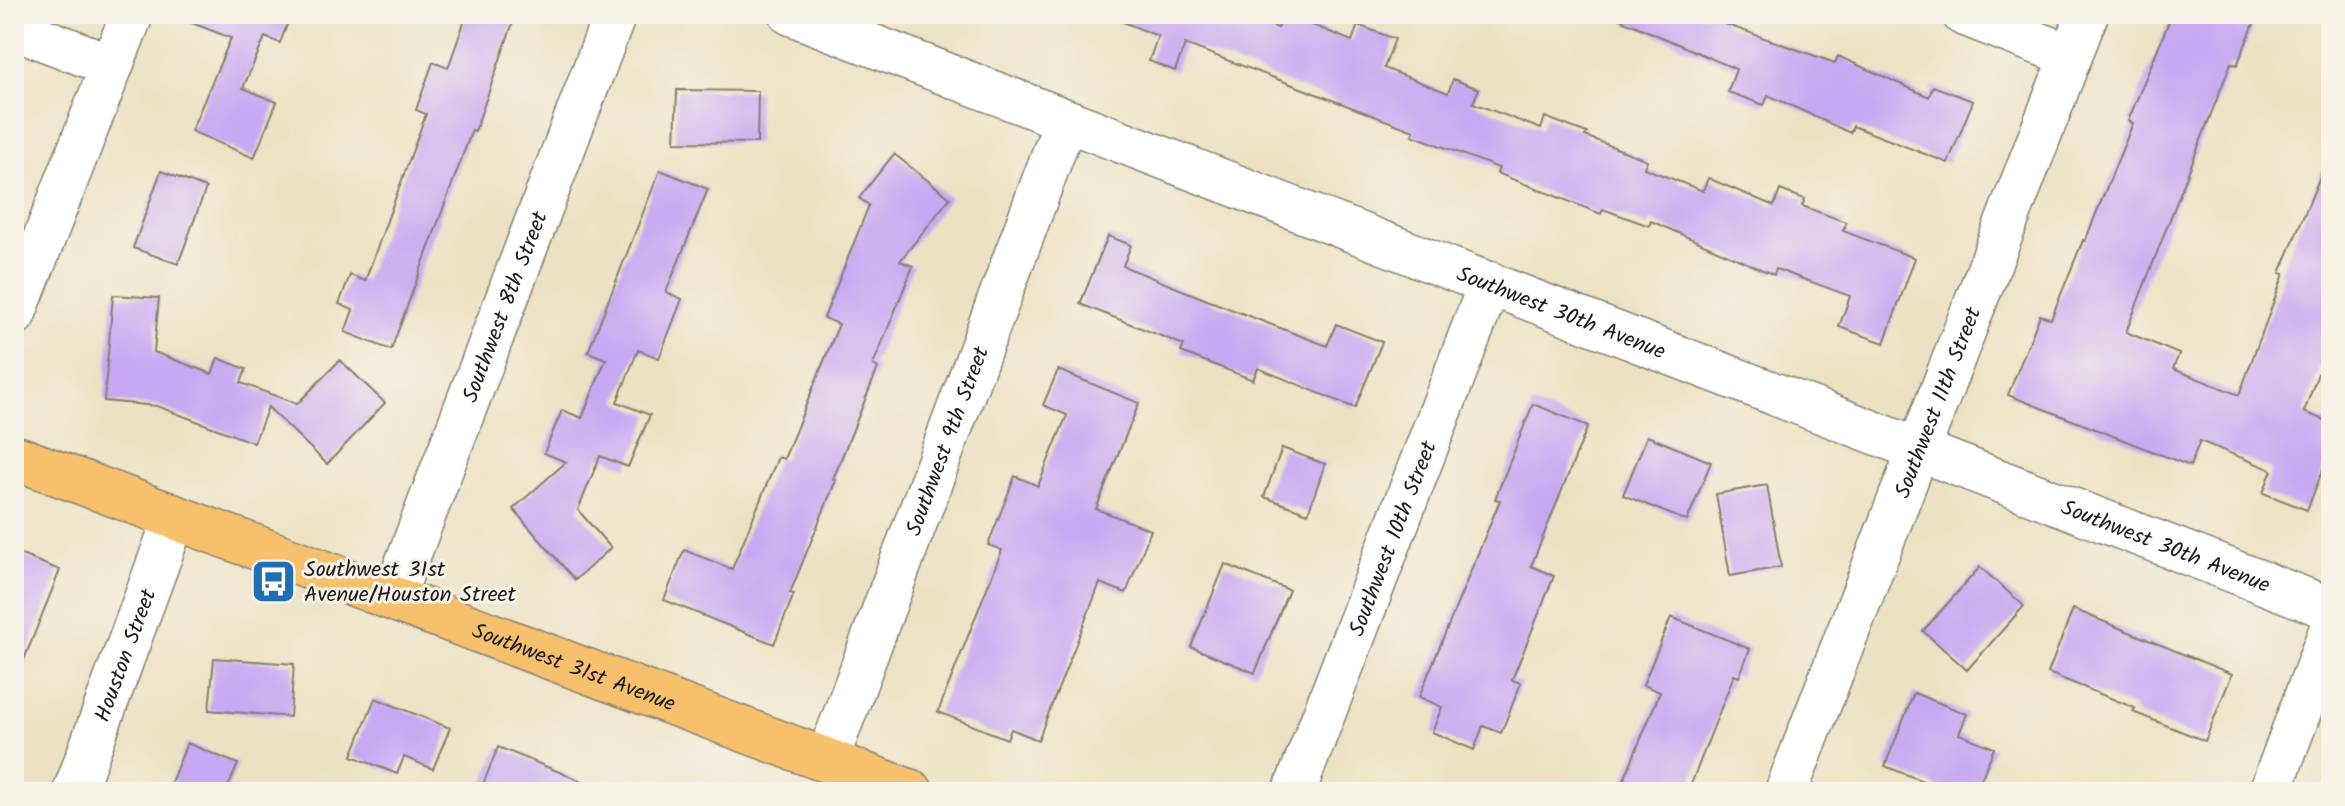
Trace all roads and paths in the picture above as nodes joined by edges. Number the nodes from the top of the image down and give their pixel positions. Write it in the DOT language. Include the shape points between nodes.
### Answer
graph roads {
  1 [pos="132,14"];
  2 [pos="615,14"];
  3 [pos="791,14"];
  4 [pos="1963,14"];
  5 [pos="2087,14"];
  6 [pos="14,28"];
  7 [pos="2071,56"];
  8 [pos="112,66"];
  9 [pos="1065,122"];
  10 [pos="1490,283"];
  11 [pos="14,315"];
  12 [pos="1918,448"];
  13 [pos="14,457"];
  14 [pos="175,517"];
  15 [pos="393,598"];
  16 [pos="2331,609"];
  17 [pos="2331,628"];
  18 [pos="827,761"];
  19 [pos="74,792"];
  20 [pos="911,792"];
  21 [pos="1294,792"];
  22 [pos="1786,792"];
  23 [pos="2270,792"];
  1 -- 8 [label="street"];
  2 -- 15 [label="street, Southwest 8th Street"];
  3 -- 9 [label="street, Southwest 30th Avenue"];
  4 -- 7 [label="street"];
  5 -- 7 [label="street, Southwest 11th Street"];
  6 -- 8 [label="street"];
  7 -- 12 [label="street, Southwest 11th Street"];
  8 -- 11 [label="street"];
  9 -- 10 [label="street, Southwest 30th Avenue"];
  9 -- 18 [label="street, Southwest 9th Street"];
  10 -- 12 [label="street, Southwest 30th Avenue"];
  10 -- 21 [label="street, Southwest 10th Street"];
  12 -- 16 [label="street, Southwest 30th Avenue"];
  12 -- 22 [label="street, Southwest 11th Street"];
  13 -- 14 [label="main road, Southwest 31st Avenue"];
  14 -- 15 [label="main road, Southwest 31st Avenue"];
  14 -- 19 [label="street, Houston Street"];
  15 -- 18 [label="main road, Southwest 31st Avenue"];
  17 -- 23 [label="street"];
  18 -- 20 [label="main road, Southwest 31st Avenue"];
}
